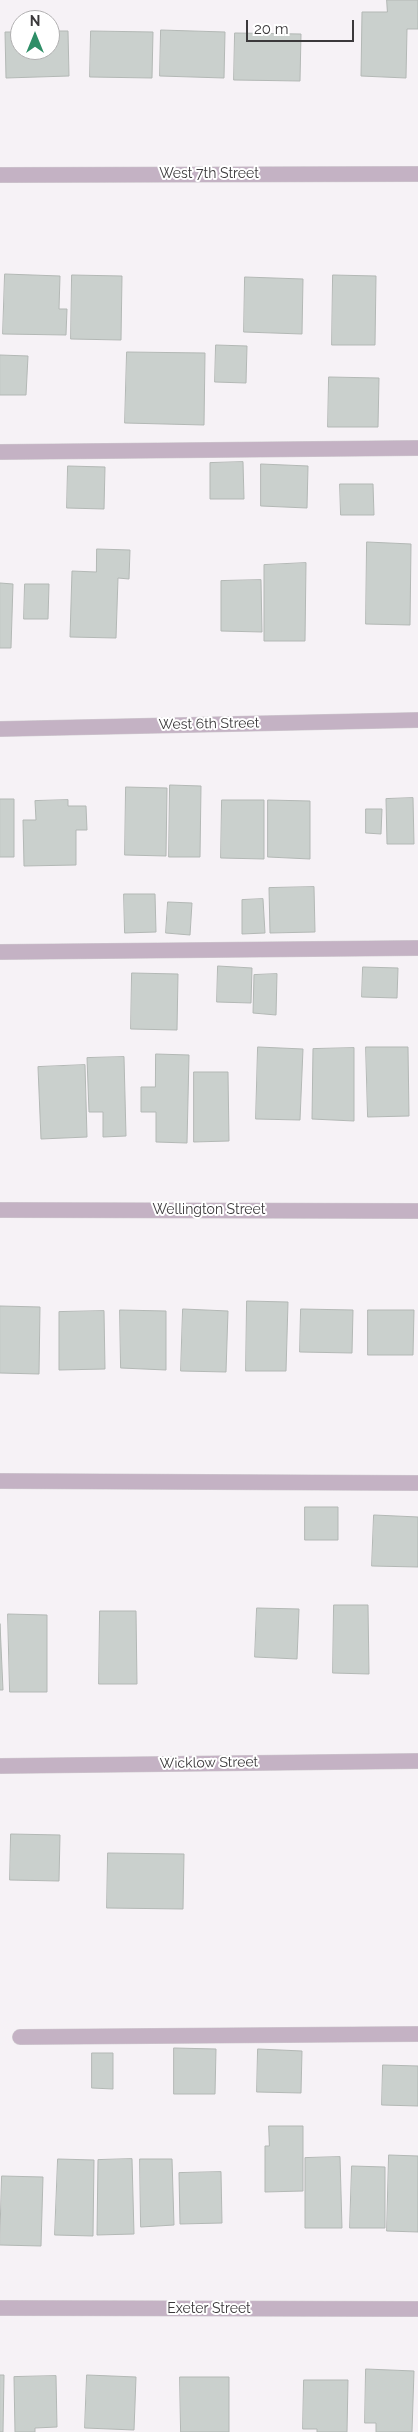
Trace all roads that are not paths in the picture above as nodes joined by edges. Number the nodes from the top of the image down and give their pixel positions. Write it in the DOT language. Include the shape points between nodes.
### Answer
graph roads {
  1 [pos="0,174"];
  2 [pos="418,174"];
  3 [pos="418,448"];
  4 [pos="0,452"];
  5 [pos="418,720"];
  6 [pos="0,729"];
  7 [pos="418,948"];
  8 [pos="0,952"];
  9 [pos="0,1210"];
  10 [pos="418,1211"];
  11 [pos="0,1481"];
  12 [pos="418,1483"];
  13 [pos="418,1761"];
  14 [pos="0,1766"];
  15 [pos="418,2034"];
  16 [pos="20,2037"];
  17 [pos="0,2308"];
  18 [pos="418,2309"];
  1 -- 2 [label="street, West 7th Street"];
  3 -- 4 [label="street"];
  5 -- 6 [label="street, West 6th Street"];
  7 -- 8 [label="street"];
  9 -- 10 [label="street, Wellington Street"];
  11 -- 12 [label="street"];
  13 -- 14 [label="street, Wicklow Street"];
  15 -- 16 [label="street"];
  17 -- 18 [label="street, Exeter Street"];
}
